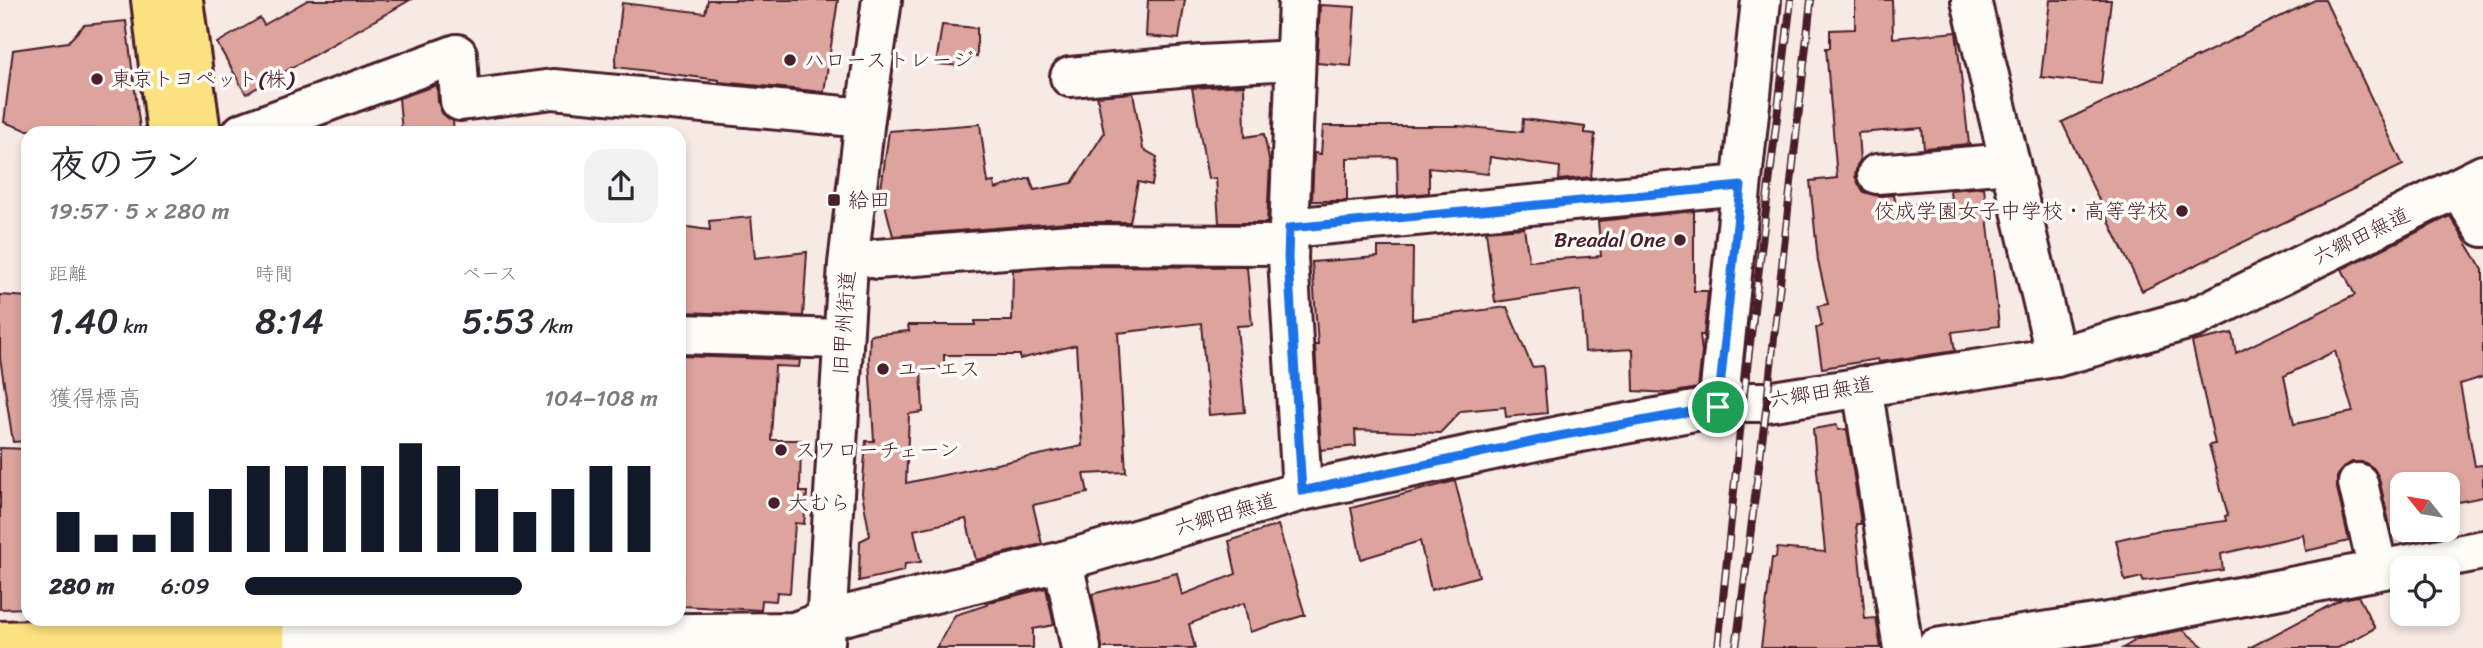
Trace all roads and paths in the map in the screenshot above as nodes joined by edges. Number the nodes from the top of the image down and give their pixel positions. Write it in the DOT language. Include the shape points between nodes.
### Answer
graph roads {
  1 [pos="151,0"];
  2 [pos="183,0"];
  3 [pos="882,0"];
  4 [pos="1298,0"];
  5 [pos="1761,0"];
  6 [pos="1970,0"];
  7 [pos="1295,60"];
  8 [pos="1070,77"];
  9 [pos="864,118"];
  10 [pos="166,126"];
  11 [pos="200,126"];
  12 [pos="261,126"];
  13 [pos="2010,163"];
  14 [pos="1877,174"];
  15 [pos="2470,182"];
  16 [pos="1741,186"];
  17 [pos="2483,227"];
  18 [pos="1289,237"];
  19 [pos="877,259"];
  20 [pos="686,334"];
  21 [pos="843,339"];
  22 [pos="2056,357"];
  23 [pos="1862,386"];
  24 [pos="1718,407"];
  25 [pos="2358,483"];
  26 [pos="1302,491"];
  27 [pos="2483,550"];
  28 [pos="1063,561"];
  29 [pos="2378,570"];
  30 [pos="521,627"];
  31 [pos="247,634"];
  32 [pos="826,634"];
  33 [pos="2119,635"];
  34 [pos="0,641"];
  35 [pos="1081,648"];
  36 [pos="1903,648"];
  37 [pos="1936,648"];
  1 -- 10 [label="main road"];
  2 -- 11 [label="main road"];
  3 -- 9 [label="street, 旧甲州街道"];
  4 -- 7 [label="street"];
  5 -- 16 [label="street"];
  6 -- 13 [label="street"];
  7 -- 8 [label="street"];
  7 -- 18 [label="street"];
  9 -- 12 [label="street" via="553,89 460,100 457,54"];
  9 -- 21 [label="street, 旧甲州街道"];
  13 -- 14 [label="street"];
  13 -- 22 [label="street"];
  15 -- 17 [label="street"];
  15 -- 22 [label="street, 六郷田無道" via="2194,318"];
  16 -- 18 [label="street"];
  16 -- 24 [label="street"];
  18 -- 19 [label="street" via="1072,244"];
  18 -- 26 [label="street"];
  20 -- 21 [label="street"];
  21 -- 32 [label="street, 旧甲州街道"];
  22 -- 23 [label="street, 六郷田無道"];
  23 -- 24 [label="street, 六郷田無道"];
  23 -- 36 [label="street"];
  24 -- 26 [label="street, 六郷田無道"];
  25 -- 29 [label="street"];
  26 -- 28 [label="street, 六郷田無道"];
  27 -- 29 [label="street"];
  28 -- 32 [label="street, 六郷田無道"];
  28 -- 35 [label="street"];
  29 -- 33 [label="street"];
  30 -- 31 [label="street, 六郷田無道" via="291,637"];
  30 -- 32 [label="street, 六郷田無道"];
  31 -- 34 [label="main road"];
  33 -- 37 [label="street"];
}
